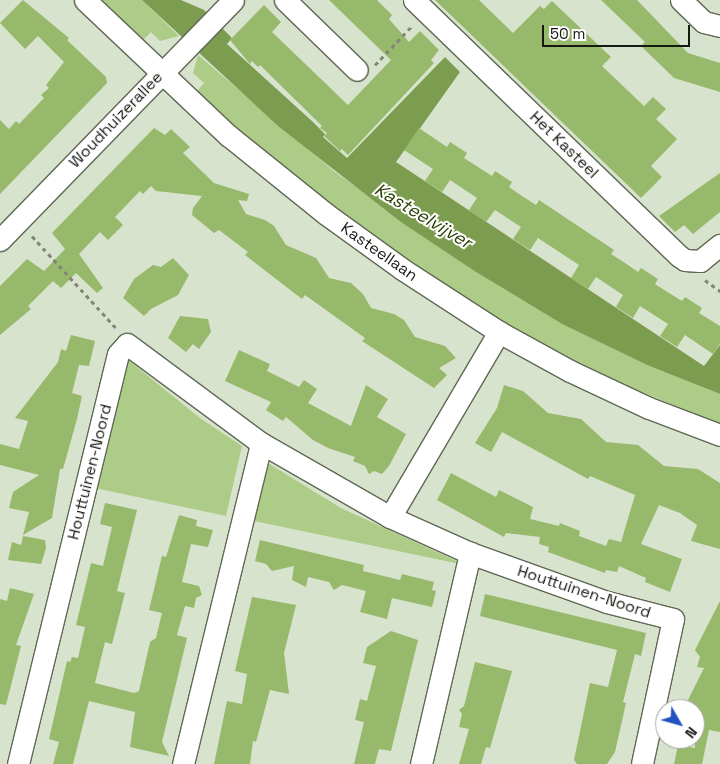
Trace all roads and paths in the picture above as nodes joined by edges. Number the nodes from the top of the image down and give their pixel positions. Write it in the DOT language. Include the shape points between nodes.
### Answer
graph roads {
  1 [pos="85,0"];
  2 [pos="233,0"];
  3 [pos="285,0"];
  4 [pos="681,0"];
  5 [pos="420,6"];
  6 [pos="720,26"];
  7 [pos="357,70"];
  8 [pos="161,74"];
  9 [pos="18,221"];
  10 [pos="0,240"];
  11 [pos="720,244"];
  12 [pos="499,332"];
  13 [pos="127,344"];
  14 [pos="720,435"];
  15 [pos="261,443"];
  16 [pos="390,517"];
  17 [pos="470,553"];
  18 [pos="18,764"];
  19 [pos="183,764"];
  20 [pos="421,764"];
  21 [pos="642,764"];
  1 -- 8 [label="street, Kasteellaan"];
  2 -- 8 [label="street, Woudhuizerallee"];
  3 -- 7 [label="street"];
  4 -- 6 [label="street" via="704,22"];
  5 -- 7 [label="path" via="364,76"];
  5 -- 11 [label="street, Het Kasteel" via="679,256 685,260 700,261"];
  8 -- 9 [label="street, Woudhuizerallee"];
  8 -- 12 [label="street, Kasteellaan" via="229,136 326,214"];
  9 -- 10 [label="street, Woudhuizerallee"];
  9 -- 13 [label="path" via="110,318"];
  12 -- 14 [label="street, Kasteellaan" via="606,389"];
  12 -- 16 [label="street"];
  13 -- 15 [label="street, Houttuinen-Noord"];
  13 -- 18 [label="street, Houttuinen-Noord" via="118,354"];
  15 -- 16 [label="street, Houttuinen-Noord"];
  15 -- 19 [label="street"];
  16 -- 17 [label="street, Houttuinen-Noord"];
  17 -- 20 [label="street"];
  17 -- 21 [label="street, Houttuinen-Noord" via="607,602 673,619"];
}
